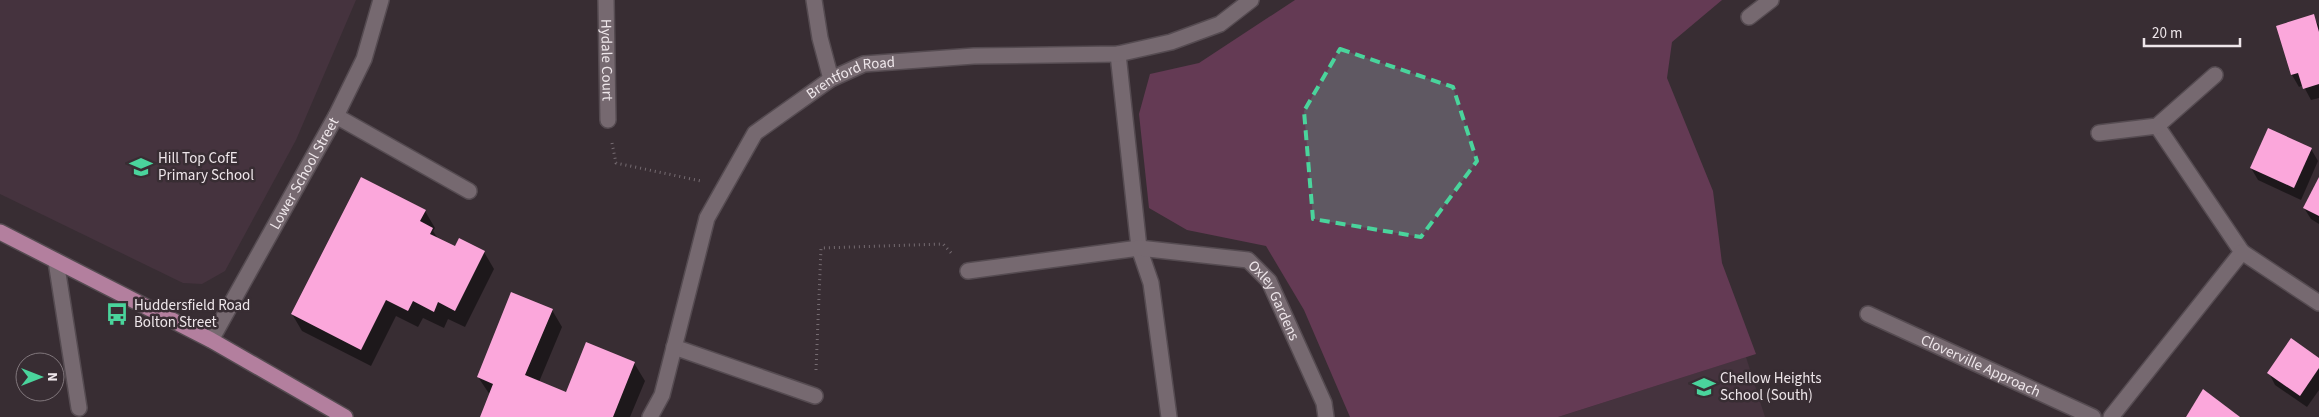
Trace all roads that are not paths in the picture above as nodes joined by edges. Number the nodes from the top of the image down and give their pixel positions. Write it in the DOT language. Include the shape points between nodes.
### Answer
graph roads {
  1 [pos="381,0"];
  2 [pos="606,0"];
  3 [pos="814,0"];
  4 [pos="1251,0"];
  5 [pos="1771,0"];
  6 [pos="1749,17"];
  7 [pos="1118,54"];
  8 [pos="2215,75"];
  9 [pos="831,79"];
  10 [pos="336,116"];
  11 [pos="608,120"];
  12 [pos="2157,126"];
  13 [pos="2099,133"];
  14 [pos="469,191"];
  15 [pos="0,232"];
  16 [pos="1139,248"];
  17 [pos="2242,252"];
  18 [pos="56,261"];
  19 [pos="968,272"];
  20 [pos="2319,302"];
  21 [pos="1868,314"];
  22 [pos="211,340"];
  23 [pos="674,347"];
  24 [pos="815,396"];
  25 [pos="79,408"];
  26 [pos="345,417"];
  27 [pos="650,417"];
  28 [pos="1169,417"];
  29 [pos="1326,417"];
  30 [pos="2093,417"];
  31 [pos="2111,417"];
  1 -- 10 [label="street, Lower School Street" via="364,59"];
  2 -- 11 [label="street, Hydale Court"];
  3 -- 9 [label="street"];
  4 -- 7 [label="street, Brentford Road" via="1220,24 1171,42"];
  5 -- 6 [label="street"];
  7 -- 9 [label="street, Brentford Road" via="974,56 864,64"];
  7 -- 16 [label="street"];
  8 -- 12 [label="street"];
  9 -- 23 [label="street, Brentford Road" via="755,133 707,218"];
  10 -- 14 [label="street"];
  10 -- 22 [label="street, Lower School Street"];
  12 -- 13 [label="street"];
  12 -- 17 [label="street"];
  15 -- 18 [label="main road"];
  16 -- 19 [label="street, Oxley Gardens"];
  16 -- 28 [label="street" via="1151,283"];
  16 -- 29 [label="street, Oxley Gardens" via="1248,260 1272,289 1324,403"];
  17 -- 20 [label="street"];
  17 -- 31 [label="street"];
  18 -- 22 [label="main road"];
  18 -- 25 [label="street"];
  21 -- 30 [label="street, Cloverville Approach"];
  22 -- 26 [label="main road"];
  23 -- 24 [label="street"];
  23 -- 27 [label="street, Brentford Road" via="662,394"];
}
